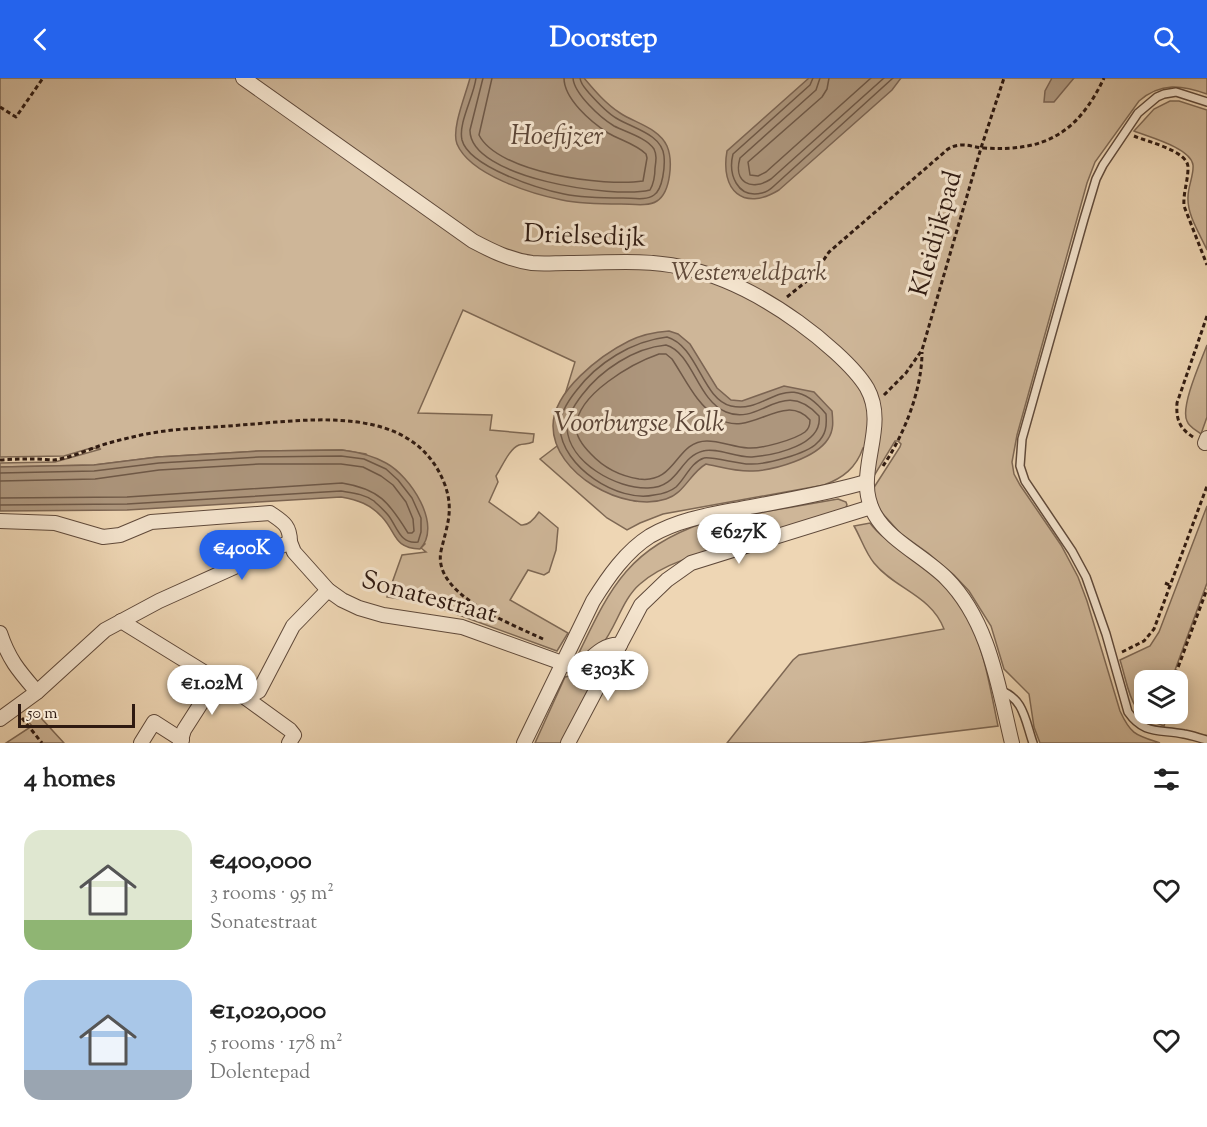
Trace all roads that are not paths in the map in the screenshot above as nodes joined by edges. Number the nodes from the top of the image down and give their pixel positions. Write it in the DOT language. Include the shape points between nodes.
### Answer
graph roads {
  1 [pos="243,78"];
  2 [pos="1207,102"];
  3 [pos="866,482"];
  4 [pos="871,507"];
  5 [pos="0,521"];
  6 [pos="290,542"];
  7 [pos="328,590"];
  8 [pos="122,621"];
  9 [pos="0,633"];
  10 [pos="620,645"];
  11 [pos="563,664"];
  12 [pos="579,669"];
  13 [pos="601,679"];
  14 [pos="216,680"];
  15 [pos="999,690"];
  16 [pos="37,692"];
  17 [pos="246,698"];
  18 [pos="0,719"];
  19 [pos="291,739"];
  20 [pos="1207,740"];
  21 [pos="181,742"];
  22 [pos="141,743"];
  23 [pos="524,743"];
  24 [pos="568,743"];
  25 [pos="1012,743"];
  26 [pos="1033,743"];
  1 -- 3 [label="street, Drielsedijk" via="491,251 533,263 680,266 747,289 776,306 830,348 866,387 876,424"];
  2 -- 20 [label="lane" via="1176,92 1164,93 1142,108 1103,165 1093,188 1020,457 1029,488 1086,577 1124,703 1134,721 1153,731"];
  3 -- 4 [label="street, Drielsedijk"];
  3 -- 11 [label="street" via="834,492 687,519 649,537 605,581"];
  4 -- 10 [label="street" via="691,563 648,596"];
  4 -- 15 [label="street" via="883,527 959,592 974,614 988,647"];
  5 -- 6 [label="street, Sonatestraat" via="55,523 103,537 120,535 151,522 270,513 290,531"];
  6 -- 7 [label="street, Sonatestraat" via="294,552"];
  6 -- 8 [label="street"];
  7 -- 11 [label="street, Sonatestraat" via="359,608 462,627"];
  7 -- 17 [label="street" via="293,626 258,691"];
  8 -- 14 [label="street"];
  8 -- 16 [label="street" via="105,630"];
  9 -- 16 [label="street" via="12,663"];
  10 -- 12 [label="street" via="605,647"];
  10 -- 13 [label="street"];
  11 -- 12 [label="street, Sonatestraat"];
  11 -- 23 [label="street"];
  12 -- 13 [label="street, Sonatestraat"];
  13 -- 24 [label="street"];
  14 -- 17 [label="street"];
  14 -- 21 [label="street" via="184,730"];
  15 -- 25 [label="street"];
  15 -- 26 [label="lane" via="1011,694 1019,703"];
  16 -- 18 [label="street"];
  17 -- 19 [label="street" via="290,730"];
  21 -- 22 [label="street" via="154,722"];
}
